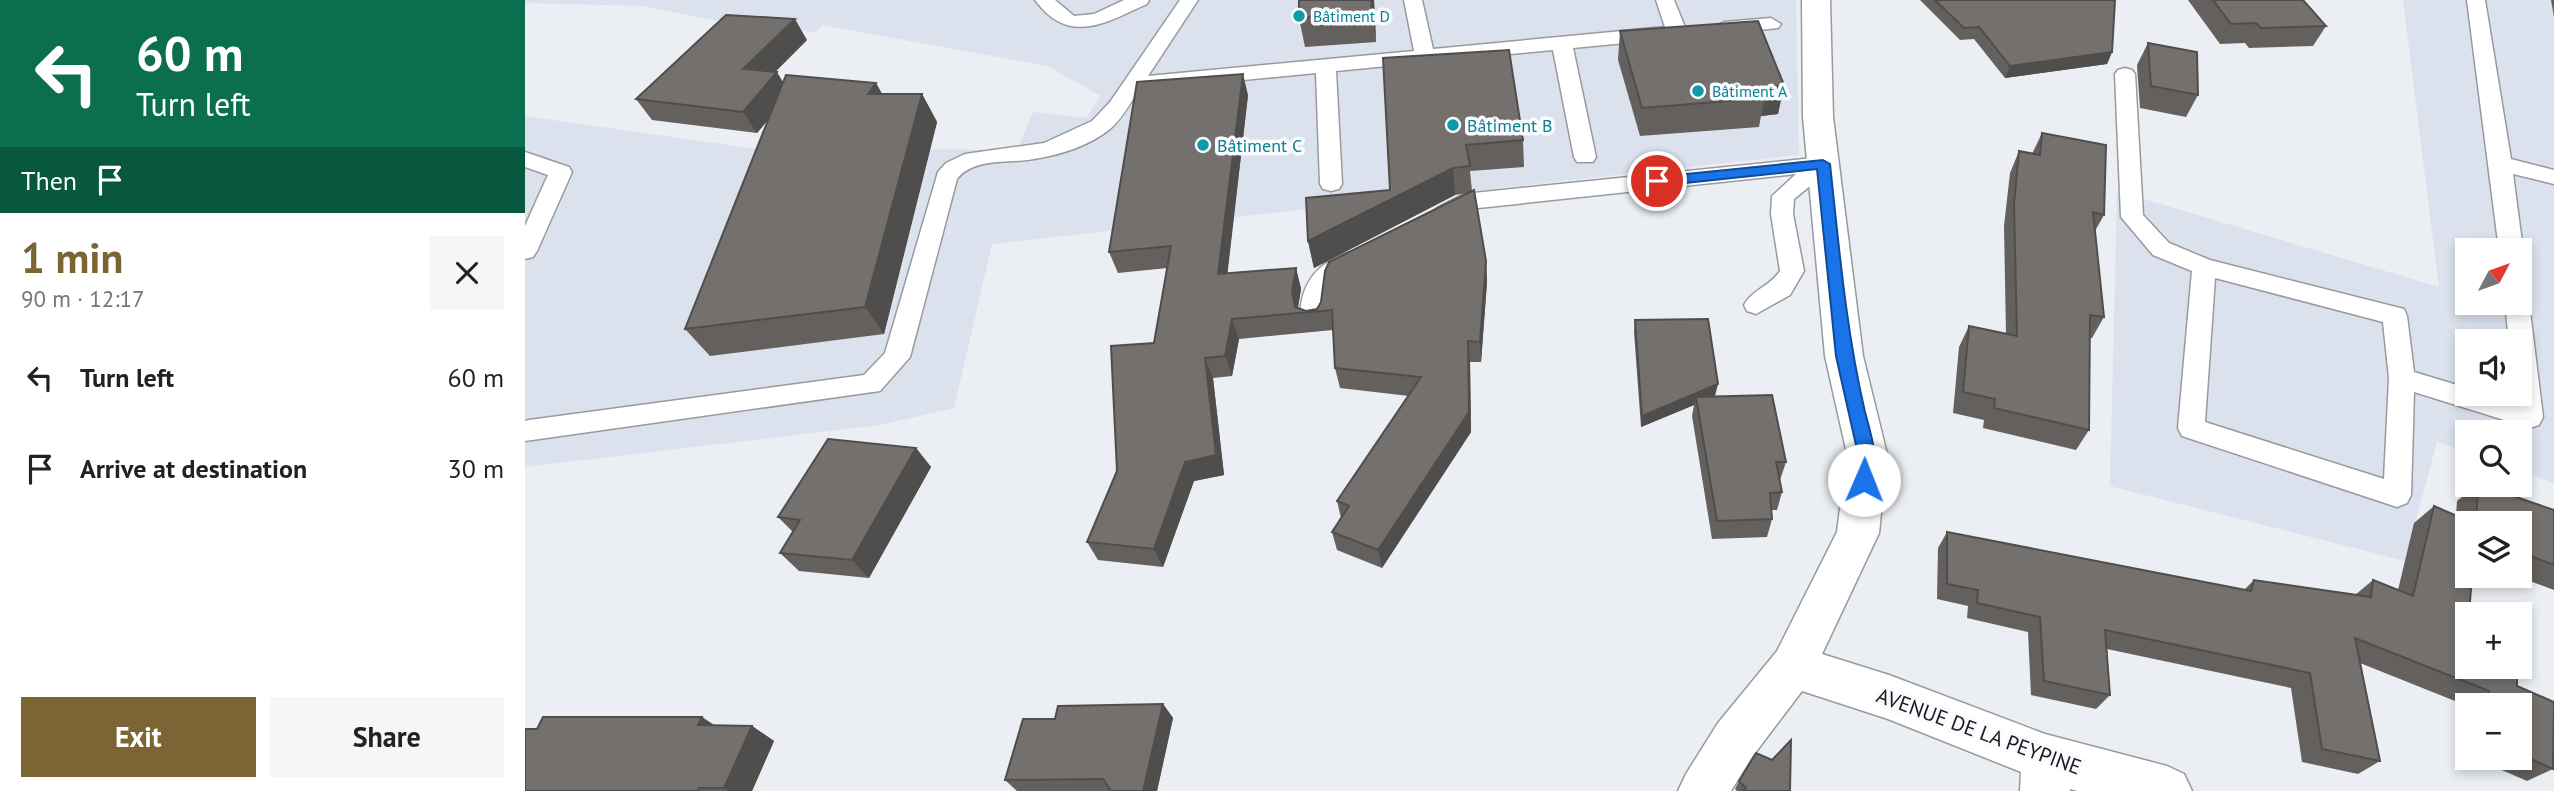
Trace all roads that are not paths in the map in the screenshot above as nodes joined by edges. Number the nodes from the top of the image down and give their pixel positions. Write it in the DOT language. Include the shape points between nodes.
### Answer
graph roads {
  1 [pos="1044,0"];
  2 [pos="1140,0"];
  3 [pos="1189,0"];
  4 [pos="1413,0"];
  5 [pos="1665,0"];
  6 [pos="1816,0"];
  7 [pos="2476,0"];
  8 [pos="1771,24"];
  9 [pos="1690,31"];
  10 [pos="1562,43"];
  11 [pos="1425,57"];
  12 [pos="1326,67"];
  13 [pos="2125,74"];
  14 [pos="1133,84"];
  15 [pos="1585,157"];
  16 [pos="525,159"];
  17 [pos="1823,164"];
  18 [pos="2501,164"];
  19 [pos="2554,177"];
  20 [pos="1331,184"];
  21 [pos="1431,222"];
  22 [pos="2510,238"];
  23 [pos="525,251"];
  24 [pos="1371,251"];
  25 [pos="2204,267"];
  26 [pos="1756,304"];
  27 [pos="2518,315"];
  28 [pos="1312,320"];
  29 [pos="2402,378"];
  30 [pos="529,431"];
  31 [pos="1793,666"];
  32 [pos="2045,775"];
  33 [pos="1703,791"];
  34 [pos="2167,791"];
  1 -- 2 [label="lane" via="1070,22 1098,19"];
  3 -- 14 [label="lane"];
  4 -- 11 [label="lane"];
  5 -- 9 [label="lane"];
  6 -- 17 [label="street"];
  7 -- 18 [label="lane"];
  8 -- 9 [label="lane"];
  9 -- 10 [label="lane"];
  10 -- 11 [label="lane"];
  10 -- 15 [label="lane"];
  11 -- 12 [label="lane"];
  12 -- 14 [label="lane"];
  12 -- 20 [label="lane"];
  13 -- 25 [label="lane" via="2132,217 2161,249"];
  14 -- 30 [label="lane" via="1102,125 1071,141 1032,153 969,159 953,166 946,177 897,357 871,384"];
  16 -- 23 [label="lane" via="561,172"];
  17 -- 21 [label="lane" via="1464,202"];
  17 -- 26 [label="lane" via="1783,197 1792,271 1781,289"];
  17 -- 31 [label="street" via="1844,356 1867,454 1858,533"];
  18 -- 19 [label="lane"];
  18 -- 22 [label="lane"];
  24 -- 28 [label="lane" via="1324,275 1316,284"];
  25 -- 29 [label="lane" via="2395,316"];
  25 -- 29 [label="lane" via="2191,428 2397,495"];
  27 -- 29 [label="lane" via="2530,416"];
  31 -- 32 [label="street, AVENUE DE LA PEYPINE" via="1889,697"];
  31 -- 33 [label="street" via="1735,740"];
  32 -- 34 [label="street, AVENUE DE LA PEYPINE"];
}
